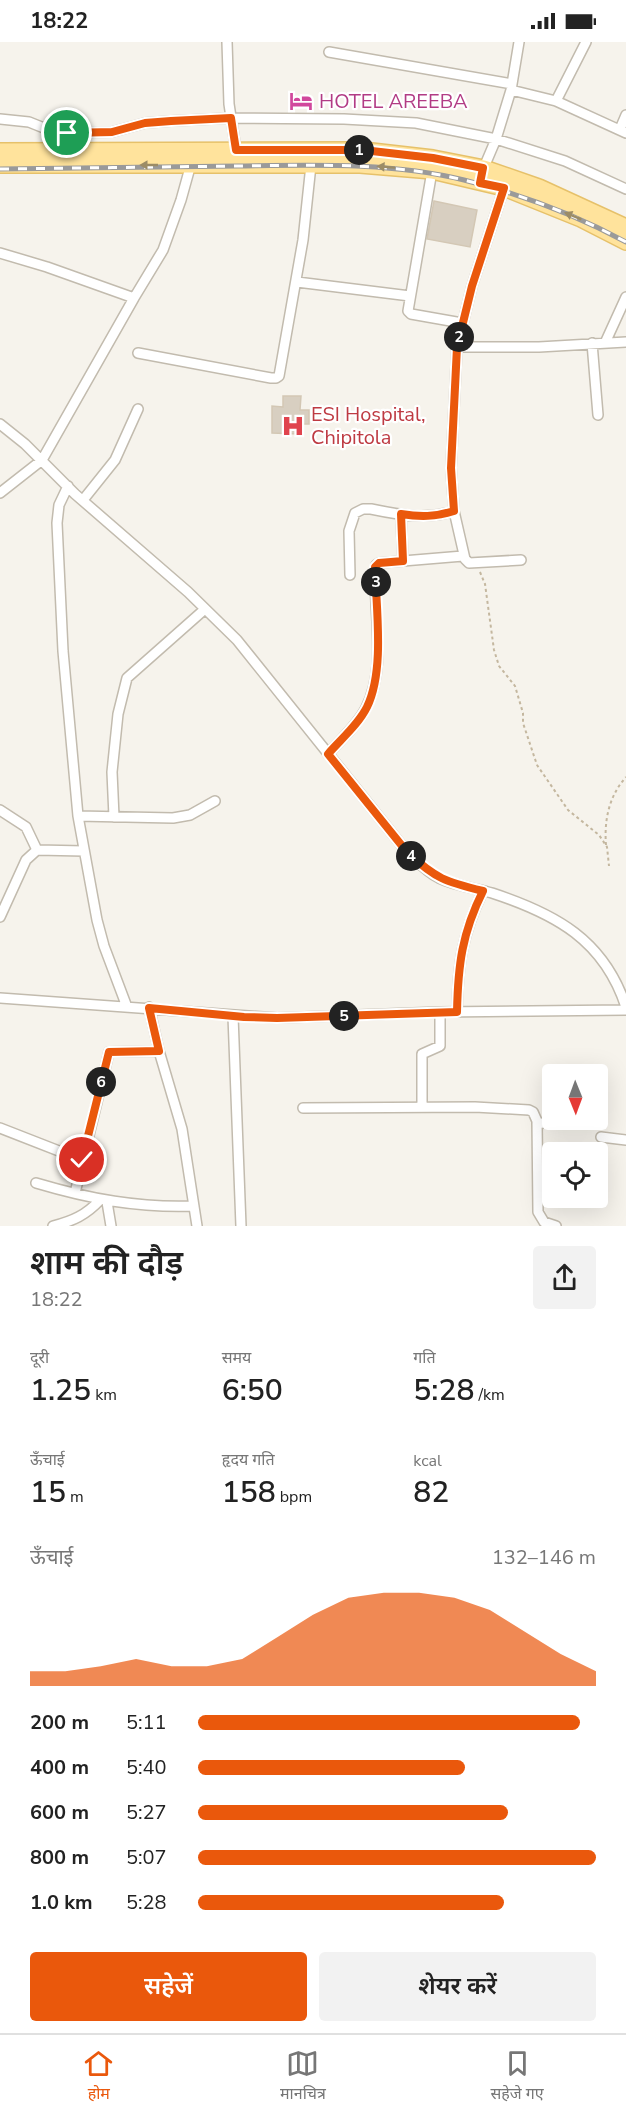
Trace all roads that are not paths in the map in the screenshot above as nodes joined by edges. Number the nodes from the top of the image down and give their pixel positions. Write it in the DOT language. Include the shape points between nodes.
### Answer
graph roads {
  1 [pos="227,42"];
  2 [pos="519,42"];
  3 [pos="586,42"];
  4 [pos="329,52"];
  5 [pos="512,87"];
  6 [pos="556,101"];
  7 [pos="626,115"];
  8 [pos="231,118"];
  9 [pos="0,119"];
  10 [pos="623,131"];
  11 [pos="496,139"];
  12 [pos="236,150"];
  13 [pos="0,151"];
  14 [pos="191,164"];
  15 [pos="0,165"];
  16 [pos="311,165"];
  17 [pos="432,171"];
  18 [pos="482,175"];
  19 [pos="504,188"];
  20 [pos="626,189"];
  21 [pos="626,227"];
  22 [pos="626,242"];
  23 [pos="0,252"];
  24 [pos="297,282"];
  25 [pos="410,296"];
  26 [pos="626,297"];
  27 [pos="134,298"];
  28 [pos="462,323"];
  29 [pos="605,342"];
  30 [pos="626,342"];
  31 [pos="592,343"];
  32 [pos="457,347"];
  33 [pos="138,353"];
  34 [pos="138,409"];
  35 [pos="598,415"];
  36 [pos="0,424"];
  37 [pos="42,460"];
  38 [pos="68,486"];
  39 [pos="0,493"];
  40 [pos="83,500"];
  41 [pos="454,511"];
  42 [pos="401,514"];
  43 [pos="464,556"];
  44 [pos="521,560"];
  45 [pos="403,561"];
  46 [pos="350,575"];
  47 [pos="205,609"];
  48 [pos="328,754"];
  49 [pos="215,801"];
  50 [pos="0,810"];
  51 [pos="78,816"];
  52 [pos="114,818"];
  53 [pos="37,850"];
  54 [pos="84,851"];
  55 [pos="483,891"];
  56 [pos="0,917"];
  57 [pos="0,998"];
  58 [pos="127,1007"];
  59 [pos="149,1008"];
  60 [pos="626,1008"];
  61 [pos="440,1012"];
  62 [pos="457,1012"];
  63 [pos="233,1016"];
  64 [pos="159,1051"];
  65 [pos="422,1107"];
  66 [pos="303,1108"];
  67 [pos="542,1123"];
  68 [pos="537,1124"];
  69 [pos="0,1128"];
  70 [pos="601,1137"];
  71 [pos="626,1140"];
  72 [pos="82,1160"];
  73 [pos="36,1184"];
  74 [pos="75,1193"];
  75 [pos="103,1201"];
  76 [pos="194,1206"];
  77 [pos="53,1226"];
  78 [pos="111,1226"];
  79 [pos="197,1226"];
  80 [pos="241,1226"];
  81 [pos="556,1226"];
  1 -- 8 [label="street"];
  2 -- 5 [label="street"];
  3 -- 6 [label="street"];
  4 -- 5 [label="street"];
  5 -- 6 [label="street"];
  5 -- 11 [label="street"];
  6 -- 10 [label="street"];
  7 -- 10 [label="street"];
  8 -- 9 [label="street" via="154,122 92,133 56,132"];
  8 -- 11 [label="street" via="416,123"];
  8 -- 12 [label="street"];
  11 -- 18 [label="street"];
  11 -- 20 [label="street" via="565,161"];
  12 -- 13 [label="main road"];
  12 -- 18 [label="main road" via="363,150 433,158"];
  14 -- 15 [label="main road, one-way"];
  14 -- 16 [label="main road"];
  14 -- 27 [label="street" via="163,250"];
  17 -- 16 [label="main road, one-way"];
  16 -- 24 [label="street"];
  17 -- 18 [label="main road"];
  17 -- 25 [label="street"];
  18 -- 19 [label="main road"];
  18 -- 21 [label="main road" via="539,188"];
  22 -- 19 [label="main road, one-way"];
  19 -- 28 [label="street"];
  23 -- 27 [label="street"];
  24 -- 25 [label="street"];
  24 -- 33 [label="street" via="281,373 276,378"];
  25 -- 28 [label="street" via="411,314"];
  26 -- 29 [label="street"];
  27 -- 37 [label="street"];
  28 -- 32 [label="street"];
  29 -- 30 [label="street"];
  29 -- 31 [label="street"];
  31 -- 32 [label="street"];
  31 -- 35 [label="street"];
  32 -- 41 [label="street" via="451,468"];
  34 -- 40 [label="street" via="115,459"];
  36 -- 37 [label="street"];
  37 -- 38 [label="street"];
  37 -- 39 [label="street"];
  38 -- 40 [label="street"];
  38 -- 51 [label="street" via="59,505 57,523 63,651"];
  40 -- 47 [label="street"];
  41 -- 42 [label="street" via="428,517"];
  41 -- 43 [label="street"];
  42 -- 45 [label="street"];
  42 -- 46 [label="street" via="371,509 355,513 349,531"];
  43 -- 44 [label="street" via="467,562"];
  43 -- 45 [label="street"];
  45 -- 48 [label="street" via="376,565 376,677 362,716"];
  47 -- 48 [label="street" via="237,640"];
  47 -- 52 [label="street" via="127,678 118,714 112,772"];
  48 -- 55 [label="street" via="422,866 437,877"];
  49 -- 52 [label="street" via="190,815 173,818"];
  50 -- 53 [label="street" via="26,827"];
  51 -- 52 [label="street"];
  51 -- 54 [label="street"];
  53 -- 54 [label="street"];
  53 -- 56 [label="street" via="26,860"];
  54 -- 58 [label="street" via="104,946"];
  55 -- 60 [label="street" via="534,909 590,946 616,980"];
  55 -- 62 [label="street" via="462,945"];
  57 -- 58 [label="street"];
  58 -- 59 [label="street"];
  59 -- 63 [label="street"];
  59 -- 64 [label="street"];
  60 -- 62 [label="street"];
  61 -- 62 [label="street"];
  61 -- 63 [label="street"];
  61 -- 65 [label="street" via="440,1046 422,1054"];
  63 -- 80 [label="street"];
  64 -- 72 [label="street" via="109,1052"];
  64 -- 76 [label="street" via="182,1129"];
  65 -- 66 [label="street"];
  65 -- 68 [label="street" via="529,1110"];
  67 -- 68 [label="street"];
  68 -- 81 [label="street" via="538,1212 544,1222"];
  69 -- 72 [label="street"];
  70 -- 71 [label="street"];
  72 -- 74 [label="street"];
  73 -- 74 [label="street"];
  74 -- 75 [label="street"];
  75 -- 76 [label="street"];
  75 -- 77 [label="street" via="81,1217"];
  75 -- 78 [label="street"];
  76 -- 79 [label="street"];
}
